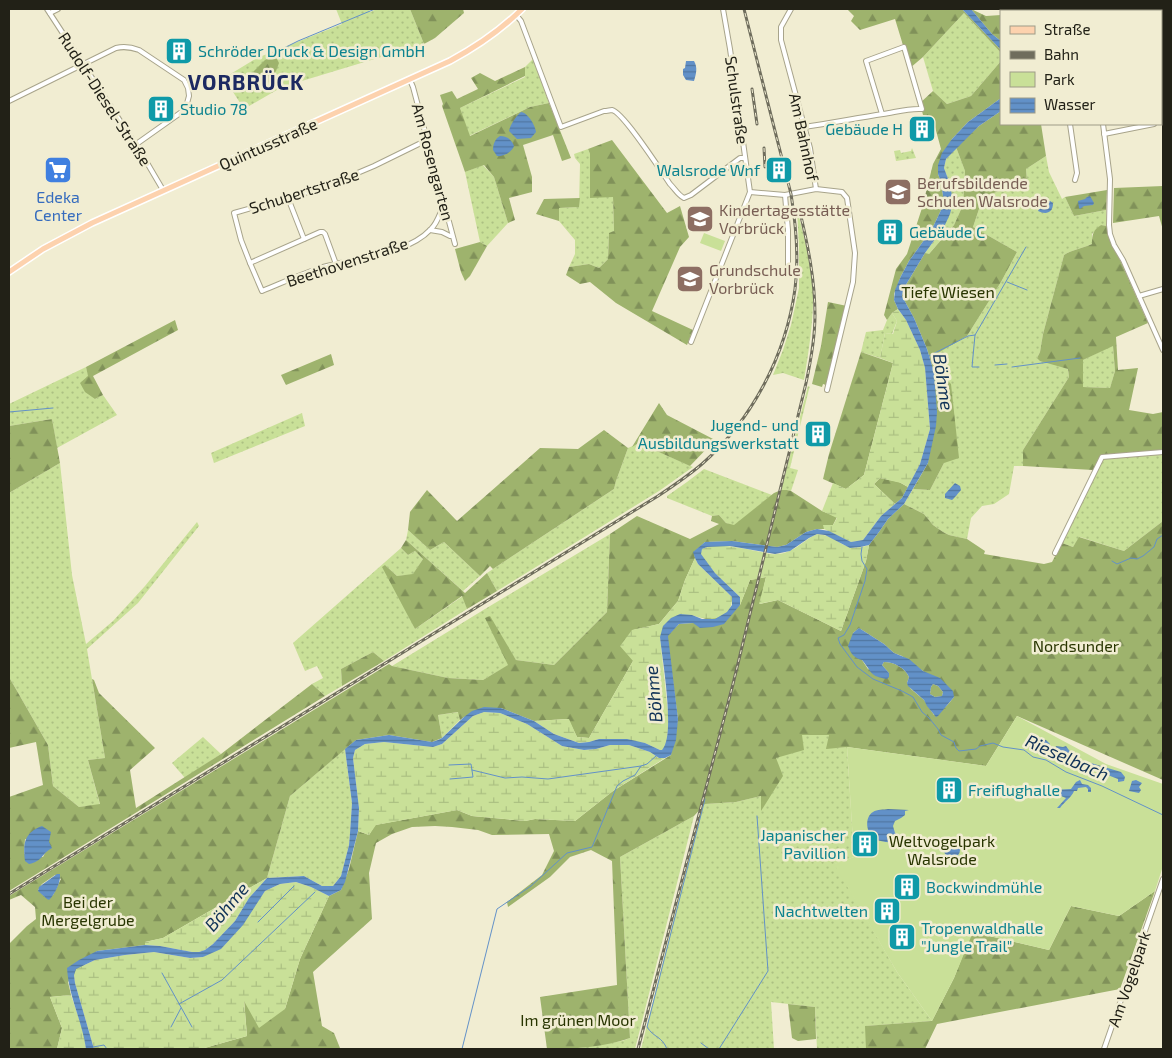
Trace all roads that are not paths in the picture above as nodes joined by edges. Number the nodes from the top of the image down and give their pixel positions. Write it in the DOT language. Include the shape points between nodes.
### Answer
graph roads {
  1 [pos="58,9"];
  2 [pos="522,9"];
  3 [pos="723,9"];
  4 [pos="791,9"];
  5 [pos="48,11"];
  6 [pos="516,15"];
  7 [pos="83,64"];
  8 [pos="410,80"];
  9 [pos="9,101"];
  10 [pos="882,114"];
  11 [pos="1070,125"];
  12 [pos="1103,125"];
  13 [pos="1149,125"];
  14 [pos="804,127"];
  15 [pos="1104,134"];
  16 [pos="427,140"];
  17 [pos="135,145"];
  18 [pos="745,158"];
  19 [pos="1075,180"];
  20 [pos="816,189"];
  21 [pos="163,190"];
  22 [pos="750,192"];
  23 [pos="784,195"];
  24 [pos="288,198"];
  25 [pos="445,208"];
  26 [pos="430,230"];
  27 [pos="452,236"];
  28 [pos="304,239"];
  29 [pos="455,244"];
  30 [pos="250,264"];
  31 [pos="336,264"];
  32 [pos="788,266"];
  33 [pos="9,272"];
  34 [pos="1163,289"];
  35 [pos="1139,296"];
  36 [pos="691,342"];
  37 [pos="1163,350"];
  38 [pos="827,390"];
  39 [pos="1163,452"];
  40 [pos="1055,553"];
  41 [pos="1163,879"];
  42 [pos="1104,1049"];
  1 -- 5 [label="street"];
  2 -- 6 [label="main road, Quintusstraße"];
  3 -- 18 [label="street, Schulstraße"];
  4 -- 14 [label="street, Am Bahnhof" via="781,27 780,40"];
  5 -- 7 [label="street, Rudolf-Diesel-Straße"];
  6 -- 8 [label="main road, Quintusstraße" via="457,57"];
  6 -- 18 [label="street" via="561,127 604,111 616,112 684,198 740,158"];
  7 -- 9 [label="street"];
  7 -- 17 [label="street, Rudolf-Diesel-Straße"];
  7 -- 17 [label="street" via="116,48 131,47 187,84 189,102 183,111"];
  8 -- 16 [label="street, Am Rosengarten"];
  8 -- 21 [label="main road, Quintusstraße"];
  10 -- 10 [label="street" via="922,109 904,47 866,61"];
  10 -- 14 [label="street"];
  11 -- 19 [label="street" via="1077,173"];
  12 -- 15 [label="street"];
  13 -- 15 [label="street"];
  14 -- 20 [label="street, Am Bahnhof"];
  15 -- 35 [label="street" via="1110,179 1110,234"];
  16 -- 24 [label="street, Schubertstraße" via="356,175"];
  16 -- 25 [label="street, Am Rosengarten"];
  17 -- 21 [label="street, Rudolf-Diesel-Straße"];
  18 -- 22 [label="street, Schulstraße"];
  20 -- 23 [label="street"];
  20 -- 38 [label="street, Am Bahnhof" via="845,194 855,253 852,288"];
  21 -- 33 [label="main road, Quintusstraße" via="65,236"];
  22 -- 23 [label="street"];
  22 -- 36 [label="street"];
  23 -- 32 [label="street"];
  24 -- 28 [label="street"];
  24 -- 30 [label="street, Schubertstraße" via="234,213"];
  25 -- 26 [label="street, Beethovenstraße"];
  25 -- 27 [label="street, Am Rosengarten"];
  26 -- 27 [label="street"];
  26 -- 31 [label="street, Beethovenstraße" via="394,250"];
  27 -- 29 [label="street, Am Rosengarten"];
  28 -- 30 [label="street"];
  28 -- 31 [label="street" via="323,232"];
  30 -- 31 [label="street, Beethovenstraße" via="262,291"];
  34 -- 35 [label="street"];
  35 -- 37 [label="street"];
  39 -- 40 [label="street" via="1102,458"];
  41 -- 42 [label="street, Am Vogelpark"];
}
